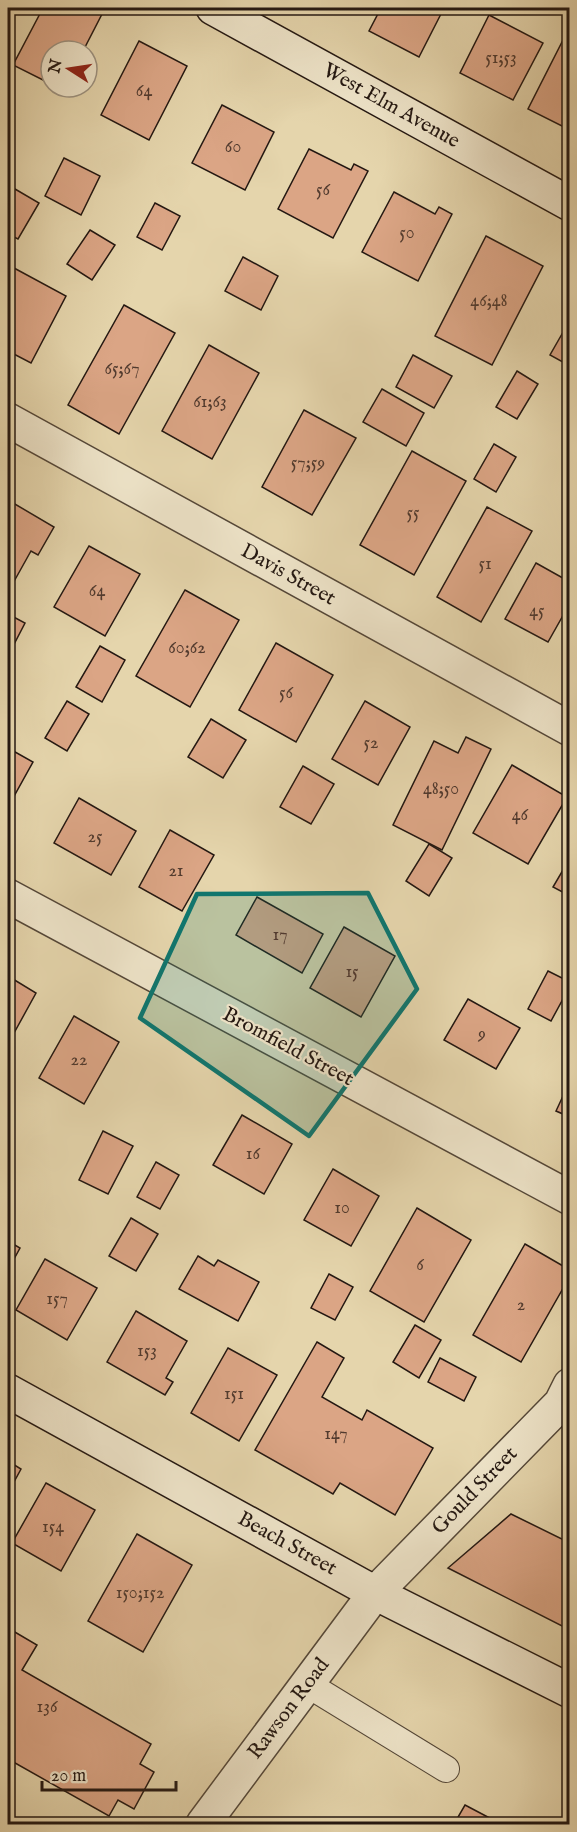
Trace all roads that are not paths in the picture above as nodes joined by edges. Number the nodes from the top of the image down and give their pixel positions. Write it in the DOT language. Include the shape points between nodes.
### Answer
graph roads {
  1 [pos="213,8"];
  2 [pos="570,204"];
  3 [pos="8,420"];
  4 [pos="570,729"];
  5 [pos="8,896"];
  6 [pos="570,1198"];
  7 [pos="570,1385"];
  8 [pos="8,1391"];
  9 [pos="375,1593"];
  10 [pos="307,1684"];
  11 [pos="570,1691"];
  12 [pos="446,1769"];
  13 [pos="203,1824"];
  1 -- 2 [label="street, West Elm Avenue"];
  3 -- 4 [label="street, Davis Street"];
  5 -- 6 [label="street, Bromfield Street"];
  7 -- 9 [label="street, Gould Street" via="561,1403"];
  8 -- 9 [label="street, Beach Street"];
  9 -- 10 [label="street, Rawson Road"];
  9 -- 11 [label="street, Beach Street"];
  10 -- 12 [label="lane"];
  10 -- 13 [label="street, Rawson Road"];
}
